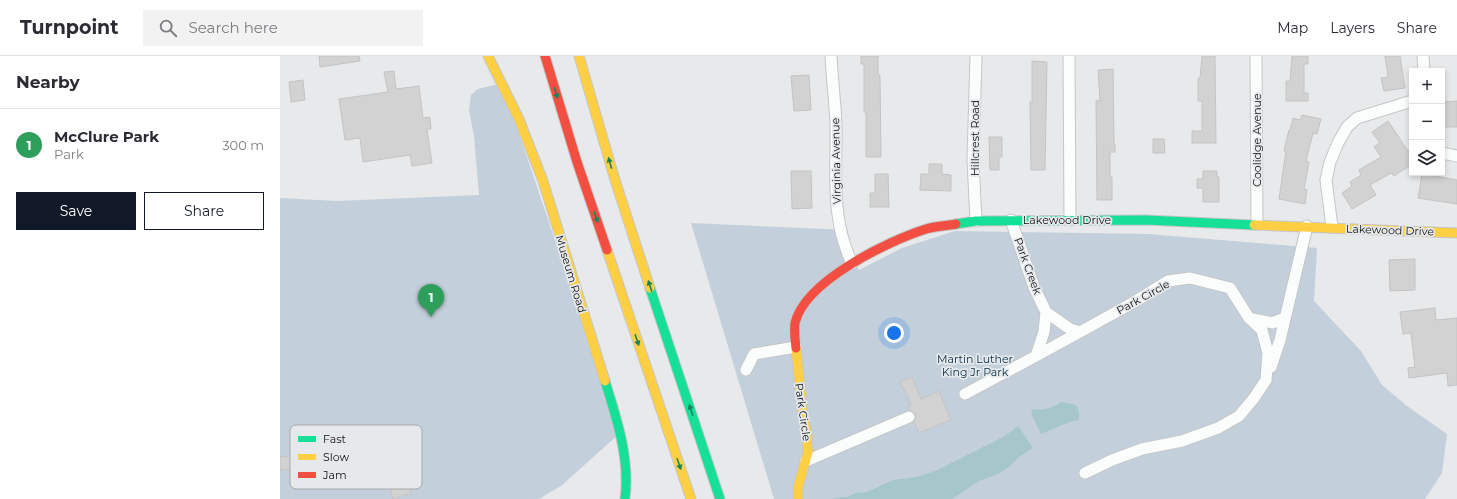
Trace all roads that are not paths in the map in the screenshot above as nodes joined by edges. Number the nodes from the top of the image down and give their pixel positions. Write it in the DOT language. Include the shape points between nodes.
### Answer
graph roads {
  1 [pos="488,56"];
  2 [pos="545,56"];
  3 [pos="579,56"];
  4 [pos="831,56"];
  5 [pos="976,56"];
  6 [pos="1069,56"];
  7 [pos="1256,56"];
  8 [pos="1423,56"];
  9 [pos="1424,68"];
  10 [pos="1409,105"];
  11 [pos="1445,154"];
  12 [pos="1457,156"];
  13 [pos="1011,220"];
  14 [pos="1070,220"];
  15 [pos="976,221"];
  16 [pos="1257,223"];
  17 [pos="1308,226"];
  18 [pos="1332,227"];
  19 [pos="1457,233"];
  20 [pos="852,263"];
  21 [pos="1046,312"];
  22 [pos="1249,318"];
  23 [pos="1285,318"];
  24 [pos="1080,332"];
  25 [pos="796,347"];
  26 [pos="1036,356"];
  27 [pos="746,370"];
  28 [pos="1266,380"];
  29 [pos="965,394"];
  30 [pos="909,417"];
  31 [pos="806,461"];
  32 [pos="1085,473"];
  33 [pos="625,499"];
  34 [pos="690,499"];
  35 [pos="720,499"];
  36 [pos="798,499"];
  1 -- 33 [label="main road, Museum Road" via="519,119 542,181 618,424 626,456"];
  2 -- 34 [label="main road, one-way" via="577,162"];
  35 -- 3 [label="main road, one-way" via="618,187"];
  4 -- 20 [label="street, Virginia Avenue" via="836,122 836,209 845,249"];
  5 -- 15 [label="street, Hillcrest Road" via="973,160"];
  6 -- 14 [label="street"];
  7 -- 16 [label="street, Coolidge Avenue"];
  8 -- 9 [label="street"];
  10 -- 18 [label="street" via="1357,118 1347,127 1330,162 1326,180"];
  11 -- 12 [label="street"];
  13 -- 14 [label="main road, Lakewood Drive"];
  13 -- 15 [label="main road, Lakewood Drive"];
  13 -- 21 [label="street, Park Creek" via="1034,287"];
  14 -- 16 [label="main road, Lakewood Drive"];
  15 -- 20 [label="main road, Lakewood Drive" via="927,229"];
  16 -- 17 [label="main road, Lakewood Drive"];
  17 -- 18 [label="main road, Lakewood Drive"];
  17 -- 23 [label="street"];
  18 -- 19 [label="main road, Lakewood Drive"];
  20 -- 25 [label="main road, Lakewood Drive" via="820,287 802,307 795,324"];
  21 -- 24 [label="street" via="1070,329"];
  21 -- 26 [label="street" via="1044,332"];
  22 -- 23 [label="street" via="1272,323"];
  22 -- 24 [label="street, Park Circle" via="1230,288 1190,278 1168,281"];
  22 -- 28 [label="street, Park Circle" via="1262,330 1268,353"];
  23 -- 28 [label="street"];
  24 -- 26 [label="street"];
  25 -- 27 [label="street" via="754,354"];
  25 -- 31 [label="main road, Park Circle" via="807,433"];
  26 -- 29 [label="street"];
  28 -- 32 [label="street, Park Circle" via="1239,416 1218,428 1182,441 1142,449"];
  30 -- 31 [label="street"];
  31 -- 36 [label="main road, Park Circle" via="798,487"];
}
